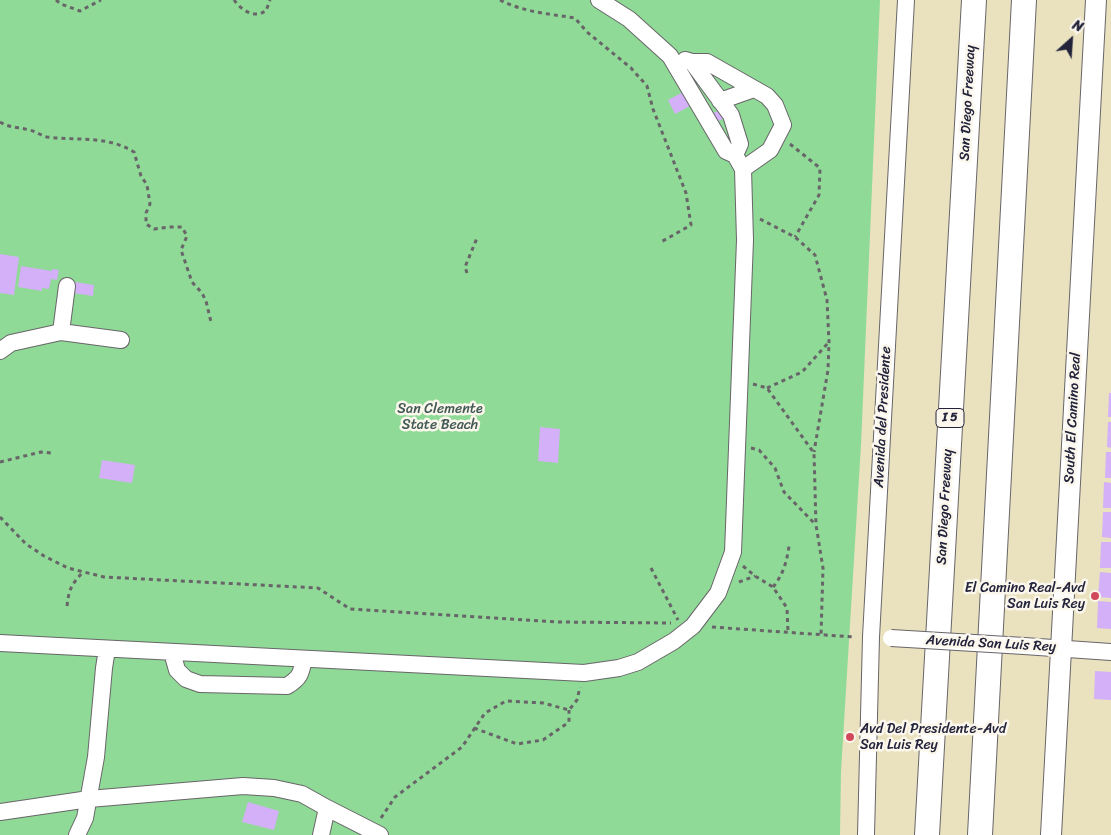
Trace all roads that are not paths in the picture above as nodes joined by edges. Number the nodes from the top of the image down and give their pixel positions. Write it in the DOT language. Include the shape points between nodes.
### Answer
graph roads {
  1 [pos="599,0"];
  2 [pos="906,0"];
  3 [pos="974,0"];
  4 [pos="1024,0"];
  5 [pos="1096,0"];
  6 [pos="670,56"];
  7 [pos="692,62"];
  8 [pos="754,89"];
  9 [pos="720,101"];
  10 [pos="739,162"];
  11 [pos="66,286"];
  12 [pos="62,332"];
  13 [pos="121,340"];
  14 [pos="0,351"];
  15 [pos="871,637"];
  16 [pos="0,643"];
  17 [pos="107,648"];
  18 [pos="1061,648"];
  19 [pos="172,652"];
  20 [pos="1111,652"];
  21 [pos="304,659"];
  22 [pos="88,799"];
  23 [pos="327,808"];
  24 [pos="0,812"];
  25 [pos="376,833"];
  26 [pos="77,835"];
  27 [pos="321,835"];
  28 [pos="866,835"];
  29 [pos="927,835"];
  30 [pos="980,835"];
  31 [pos="1051,835"];
  1 -- 6 [label="street" via="629,19"];
  2 -- 15 [label="street, Avenida del Presidente"];
  3 -- 29 [label="highway, San Diego Freeway / I 5"];
  4 -- 30 [label="highway"];
  5 -- 18 [label="main road, South El Camino Real"];
  6 -- 7 [label="street"];
  6 -- 10 [label="street" via="726,151"];
  7 -- 8 [label="street" via="707,62"];
  7 -- 9 [label="street"];
  8 -- 9 [label="street"];
  8 -- 10 [label="street" via="776,105 783,125 770,150"];
  9 -- 10 [label="street" via="731,115 740,144"];
  10 -- 21 [label="street" via="745,240 733,552 718,593 693,626 674,642 638,662 584,673"];
  11 -- 12 [label="street"];
  12 -- 13 [label="street"];
  12 -- 14 [label="street" via="11,343"];
  15 -- 18 [label="street, Avenida San Luis Rey, bridge"];
  15 -- 28 [label="street, Avenida del Presidente"];
  16 -- 17 [label="street"];
  17 -- 19 [label="street"];
  17 -- 22 [label="street" via="96,757"];
  18 -- 20 [label="street, Avenida San Luis Rey"];
  18 -- 31 [label="main road, South El Camino Real"];
  19 -- 21 [label="street"];
  19 -- 21 [label="street" via="177,670 186,679 200,684 287,686 302,673"];
  22 -- 23 [label="street" via="243,786 302,794"];
  22 -- 24 [label="street"];
  22 -- 26 [label="street" via="85,818"];
  23 -- 25 [label="street"];
  23 -- 27 [label="street"];
}
